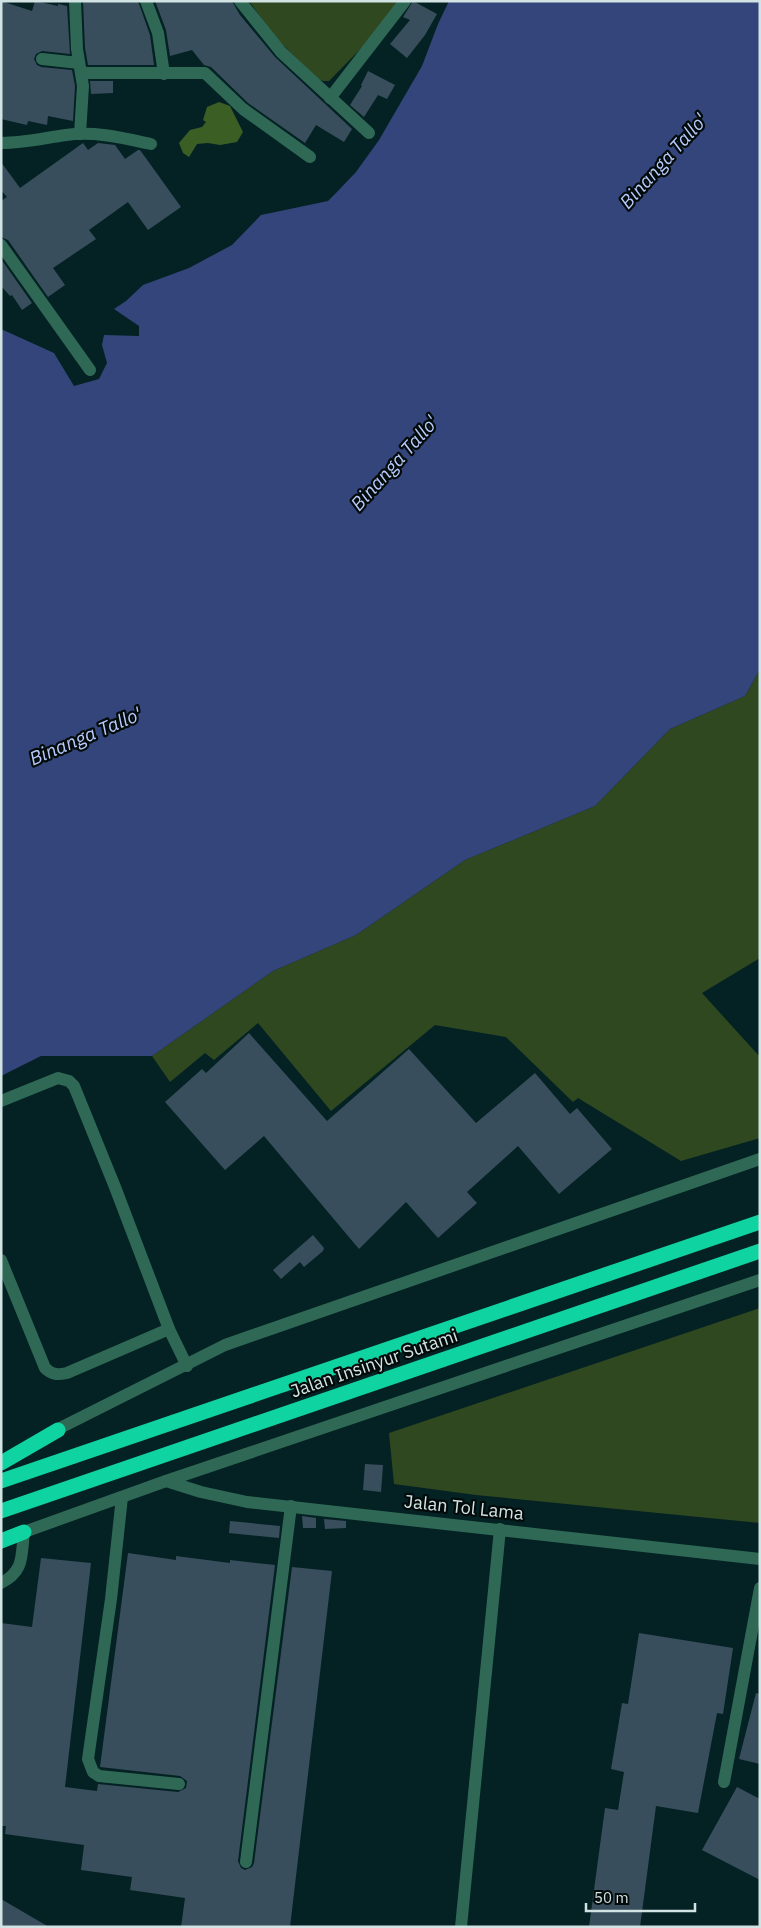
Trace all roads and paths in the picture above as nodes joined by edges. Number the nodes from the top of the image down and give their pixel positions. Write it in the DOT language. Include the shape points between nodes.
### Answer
graph roads {
  1 [pos="146,1"];
  2 [pos="240,1"];
  3 [pos="405,1"];
  4 [pos="72,2"];
  5 [pos="42,59"];
  6 [pos="80,68"];
  7 [pos="164,74"];
  8 [pos="330,98"];
  9 [pos="369,133"];
  10 [pos="80,134"];
  11 [pos="1,143"];
  12 [pos="151,144"];
  13 [pos="310,157"];
  14 [pos="1,245"];
  15 [pos="90,370"];
  16 [pos="1,1101"];
  17 [pos="760,1159"];
  18 [pos="760,1222"];
  19 [pos="760,1251"];
  20 [pos="1,1260"];
  21 [pos="760,1280"];
  22 [pos="169,1329"];
  23 [pos="186,1366"];
  24 [pos="58,1430"];
  25 [pos="1,1455"];
  26 [pos="1,1463"];
  27 [pos="1,1481"];
  28 [pos="166,1481"];
  29 [pos="122,1497"];
  30 [pos="291,1506"];
  31 [pos="1,1511"];
  32 [pos="500,1529"];
  33 [pos="24,1532"];
  34 [pos="1,1541"];
  35 [pos="760,1559"];
  36 [pos="20,1565"];
  37 [pos="1,1573"];
  38 [pos="1,1583"];
  39 [pos="760,1588"];
  40 [pos="724,1782"];
  41 [pos="178,1784"];
  42 [pos="246,1862"];
  43 [pos="461,1927"];
  1 -- 7 [label="street" via="156,28"];
  2 -- 8 [label="street" via="281,52"];
  3 -- 8 [label="street"];
  4 -- 6 [label="street"];
  5 -- 6 [label="street"];
  6 -- 7 [label="street"];
  6 -- 10 [label="street"];
  7 -- 13 [label="street" via="205,73 243,109"];
  8 -- 9 [label="street"];
  10 -- 11 [label="street"];
  10 -- 12 [label="street"];
  14 -- 15 [label="street"];
  16 -- 22 [label="street" via="58,1078 74,1086"];
  17 -- 23 [label="street" via="225,1345"];
  18 -- 27 [label="highway, Jalan Insinyur Sutami"];
  19 -- 31 [label="highway, Jalan Insinyur Sutami"];
  20 -- 22 [label="street" via="49,1372 67,1373"];
  21 -- 28 [label="street"];
  22 -- 23 [label="street"];
  23 -- 24 [label="street"];
  24 -- 25 [label="street"];
  24 -- 26 [label="highway"];
  28 -- 29 [label="street"];
  28 -- 30 [label="street, Jalan Tol Lama" via="247,1502"];
  29 -- 33 [label="street"];
  29 -- 41 [label="street" via="88,1759 93,1772 99,1776"];
  30 -- 32 [label="street, Jalan Tol Lama"];
  30 -- 42 [label="street"];
  32 -- 35 [label="street, Jalan Tol Lama"];
  32 -- 43 [label="street"];
  33 -- 34 [label="highway"];
  33 -- 36 [label="street"];
  36 -- 37 [label="street"];
  36 -- 38 [label="street" via="13,1576"];
  39 -- 40 [label="street"];
}
